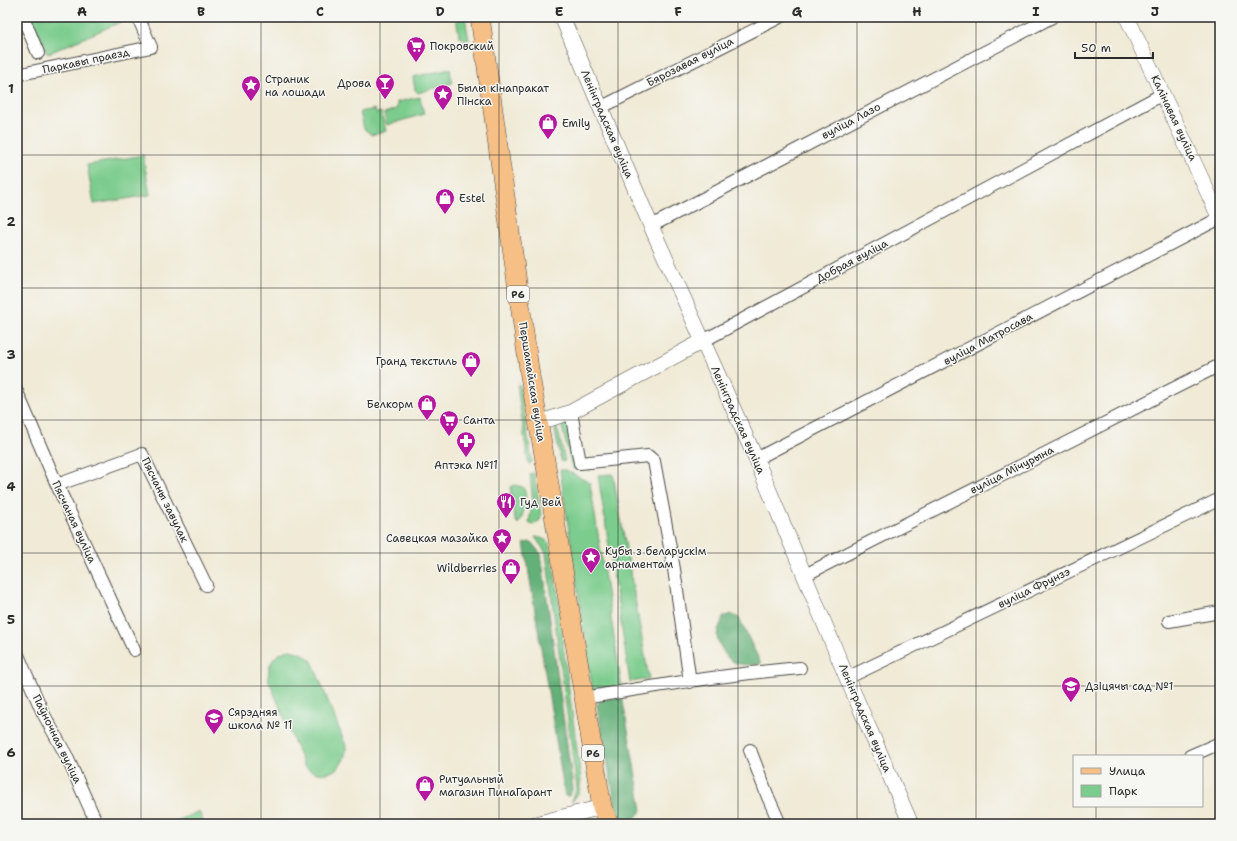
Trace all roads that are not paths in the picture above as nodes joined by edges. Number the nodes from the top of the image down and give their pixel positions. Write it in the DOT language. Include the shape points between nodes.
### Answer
graph roads {
  1 [pos="23,17"];
  2 [pos="138,17"];
  3 [pos="480,17"];
  4 [pos="562,17"];
  5 [pos="780,17"];
  6 [pos="1052,17"];
  7 [pos="1127,17"];
  8 [pos="38,53"];
  9 [pos="21,74"];
  10 [pos="1163,94"];
  11 [pos="600,108"];
  12 [pos="1220,218"];
  13 [pos="651,226"];
  14 [pos="703,340"];
  15 [pos="1220,366"];
  16 [pos="17,392"];
  17 [pos="571,412"];
  18 [pos="538,423"];
  19 [pos="756,459"];
  20 [pos="57,485"];
  21 [pos="1220,499"];
  22 [pos="805,574"];
  23 [pos="206,585"];
  24 [pos="1220,612"];
  25 [pos="1169,621"];
  26 [pos="134,650"];
  27 [pos="17,653"];
  28 [pos="800,668"];
  29 [pos="847,678"];
  30 [pos="690,682"];
  31 [pos="584,698"];
  32 [pos="1220,743"];
  33 [pos="750,750"];
  34 [pos="1192,755"];
  35 [pos="603,818"];
  36 [pos="97,824"];
  37 [pos="535,824"];
  38 [pos="780,824"];
  39 [pos="911,824"];
  1 -- 8 [label="street, Паркавы праезд"];
  2 -- 9 [label="street, Паркавы праезд" via="151,47"];
  3 -- 18 [label="main road, Першамайская вуліца / Р6"];
  4 -- 11 [label="street, Ленінградская вуліца"];
  5 -- 11 [label="street, Бярозавая вуліца"];
  6 -- 13 [label="street, вуліца Лазо"];
  7 -- 10 [label="street, Калінавая вуліца"];
  10 -- 12 [label="street, Калінавая вуліца"];
  10 -- 14 [label="street, Добрая вуліца"];
  11 -- 13 [label="street, Ленінградская вуліца"];
  12 -- 19 [label="street, вуліца Матросава"];
  13 -- 14 [label="street, Ленінградская вуліца"];
  14 -- 17 [label="street, Добрая вуліца"];
  14 -- 19 [label="street, Ленінградская вуліца"];
  15 -- 22 [label="street, вуліца Мічурына"];
  16 -- 20 [label="street, Пясчаная вуліца"];
  17 -- 18 [label="street, Добрая вуліца"];
  17 -- 30 [label="street" via="580,462 648,456 654,461 674,569"];
  18 -- 31 [label="main road, Першамайская вуліца / Р6"];
  19 -- 22 [label="street, Ленінградская вуліца"];
  20 -- 23 [label="street, Пясчаны завулак" via="142,454"];
  20 -- 26 [label="street, Пясчаная вуліца"];
  21 -- 29 [label="street, вуліца Фрунзэ"];
  22 -- 29 [label="street, Ленінградская вуліца"];
  24 -- 25 [label="street"];
  27 -- 36 [label="street, Паўночная вуліца"];
  28 -- 30 [label="street"];
  29 -- 39 [label="street, Ленінградская вуліца"];
  30 -- 31 [label="street"];
  31 -- 35 [label="main road, Першамайская вуліца / Р6"];
  32 -- 34 [label="street"];
  33 -- 38 [label="street"];
  35 -- 37 [label="street"];
}
